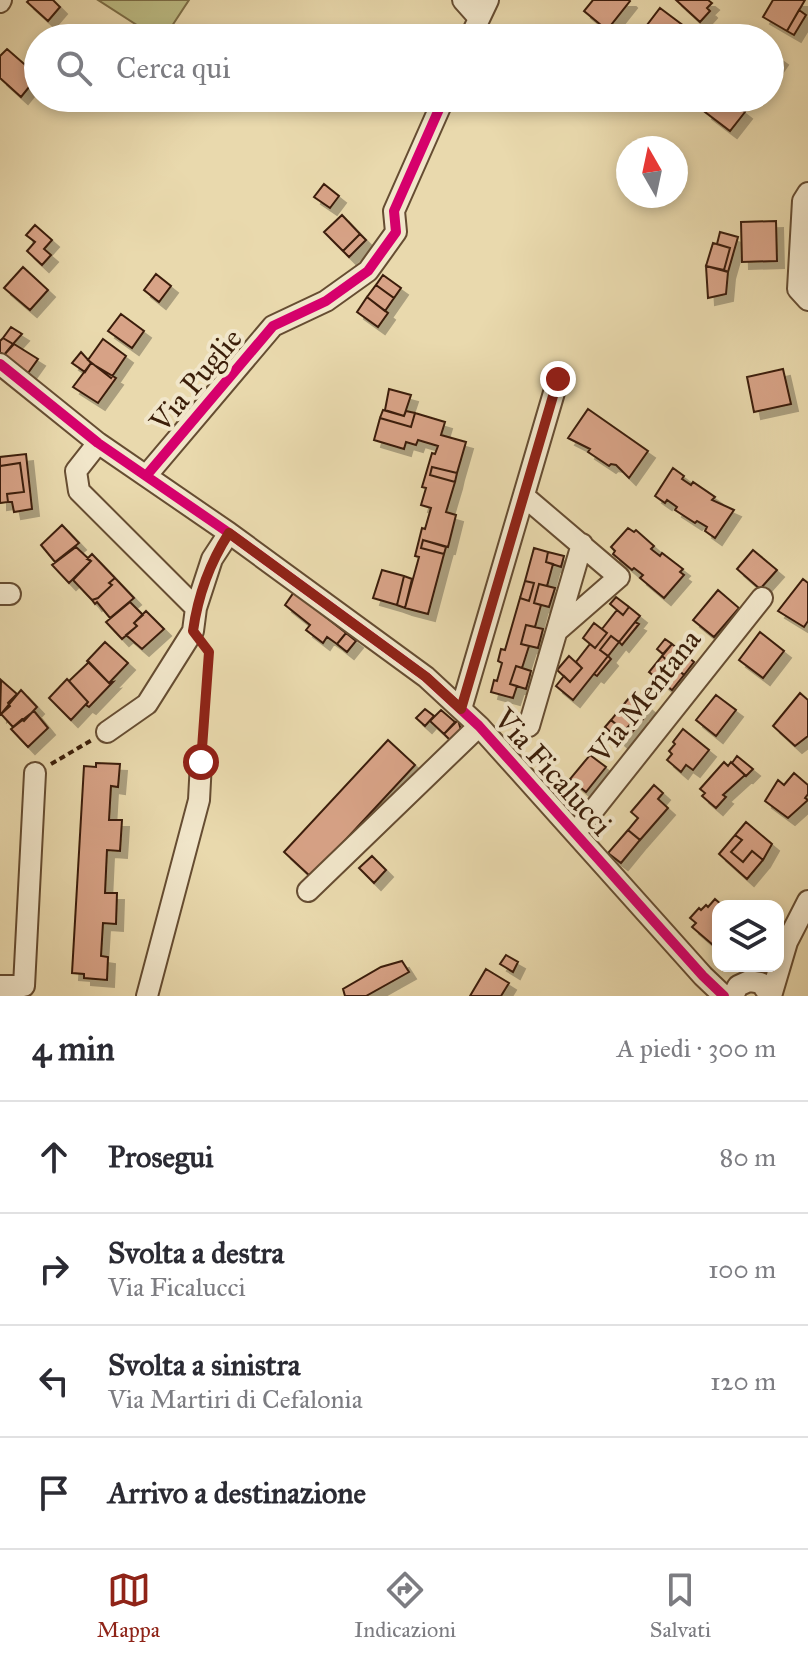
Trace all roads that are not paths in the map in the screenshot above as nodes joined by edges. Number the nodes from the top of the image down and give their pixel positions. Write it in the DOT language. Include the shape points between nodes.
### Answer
graph roads {
  1 [pos="463,0"];
  2 [pos="484,9"];
  3 [pos="438,112"];
  4 [pos="808,193"];
  5 [pos="808,300"];
  6 [pos="0,364"];
  7 [pos="558,379"];
  8 [pos="98,443"];
  9 [pos="146,476"];
  10 [pos="525,497"];
  11 [pos="229,533"];
  12 [pos="582,544"];
  13 [pos="762,598"];
  14 [pos="196,608"];
  15 [pos="557,631"];
  16 [pos="461,709"];
  17 [pos="479,726"];
  18 [pos="529,726"];
  19 [pos="107,732"];
  20 [pos="201,762"];
  21 [pos="35,773"];
  22 [pos="576,832"];
  23 [pos="308,891"];
  24 [pos="808,901"];
  25 [pos="784,946"];
  26 [pos="703,976"];
  27 [pos="0,986"];
  28 [pos="756,986"];
  29 [pos="147,996"];
  30 [pos="724,996"];
  1 -- 2 [label="street"];
  3 -- 9 [label="street, Via Puglie" via="394,211 396,232 368,271 326,301 273,326"];
  4 -- 5 [label="street" via="803,201 798,289"];
  6 -- 8 [label="street, Via Ficalucci"];
  7 -- 10 [label="street"];
  8 -- 9 [label="street, Via Ficalucci"];
  8 -- 14 [label="street" via="76,471 79,491"];
  9 -- 11 [label="street, Via Ficalucci"];
  10 -- 12 [label="street"];
  10 -- 16 [label="street"];
  11 -- 14 [label="street" via="212,559"];
  11 -- 16 [label="street, Via Ficalucci" via="426,677"];
  12 -- 15 [label="street"];
  12 -- 15 [label="street" via="619,577"];
  13 -- 22 [label="street, Via Mentana"];
  14 -- 19 [label="street" via="193,631 147,704"];
  15 -- 18 [label="street"];
  16 -- 17 [label="street, Via Ficalucci"];
  17 -- 22 [label="street, Via Ficalucci"];
  17 -- 23 [label="street"];
  20 -- 29 [label="street" via="199,800"];
  21 -- 27 [label="street" via="24,986"];
  22 -- 26 [label="street, Via Ficalucci"];
  24 -- 25 [label="street"];
  26 -- 28 [label="street"];
  26 -- 30 [label="street, Via Ficalucci"];
}
